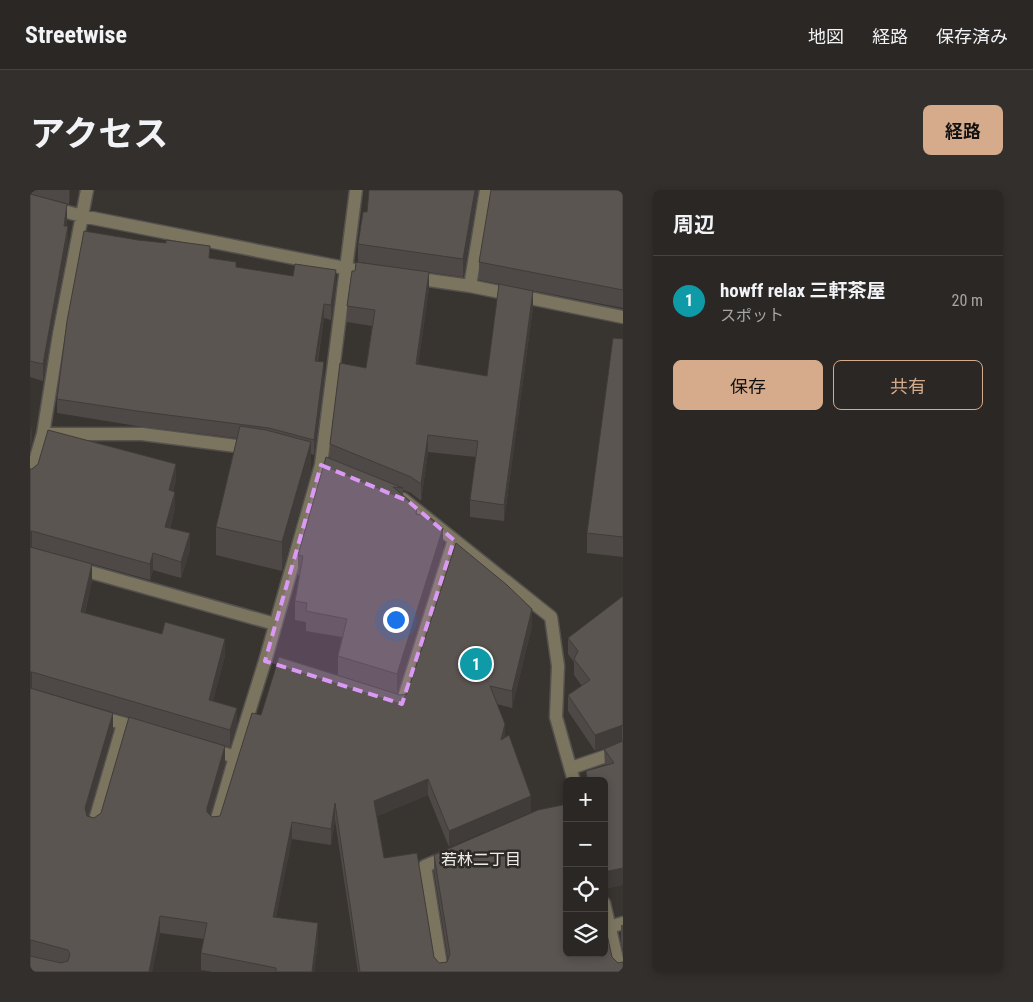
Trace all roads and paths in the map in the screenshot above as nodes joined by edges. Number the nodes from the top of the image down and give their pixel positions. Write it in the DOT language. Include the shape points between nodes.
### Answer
graph roads {
  1 [pos="87,190"];
  2 [pos="356,190"];
  3 [pos="486,190"];
  4 [pos="30,202"];
  5 [pos="82,216"];
  6 [pos="347,268"];
  7 [pos="366,271"];
  8 [pos="404,277"];
  9 [pos="470,286"];
  10 [pos="623,317"];
  11 [pos="43,434"];
  12 [pos="268,450"];
  13 [pos="30,478"];
  14 [pos="390,494"];
  15 [pos="454,540"];
  16 [pos="68,565"];
  17 [pos="275,624"];
  18 [pos="384,698"];
  19 [pos="86,713"];
  20 [pos="123,724"];
  21 [pos="151,732"];
  22 [pos="198,746"];
  23 [pos="623,748"];
  24 [pos="235,757"];
  25 [pos="572,775"];
  26 [pos="215,826"];
  27 [pos="93,827"];
  28 [pos="461,851"];
  29 [pos="606,912"];
  30 [pos="623,923"];
  31 [pos="610,927"];
  32 [pos="442,972"];
  33 [pos="620,972"];
  1 -- 5 [label="street"];
  2 -- 6 [label="street"];
  3 -- 9 [label="street"];
  4 -- 5 [label="street"];
  5 -- 6 [label="street"];
  5 -- 11 [label="street"];
  6 -- 7 [label="street"];
  6 -- 17 [label="street" via="321,465"];
  8 -- 9 [label="street"];
  9 -- 10 [label="street"];
  11 -- 12 [label="street" via="142,434"];
  11 -- 13 [label="street"];
  14 -- 15 [label="street" via="408,501"];
  15 -- 18 [label="street" via="402,704"];
  15 -- 25 [label="street" via="550,617 558,666 556,717"];
  16 -- 17 [label="street"];
  17 -- 24 [label="street" via="270,662"];
  19 -- 20 [label="street"];
  20 -- 21 [label="street"];
  20 -- 27 [label="street"];
  22 -- 24 [label="street"];
  23 -- 25 [label="street"];
  24 -- 26 [label="street"];
  28 -- 32 [label="street" via="425,866"];
  29 -- 31 [label="street"];
  30 -- 31 [label="street"];
  31 -- 33 [label="street"];
}
